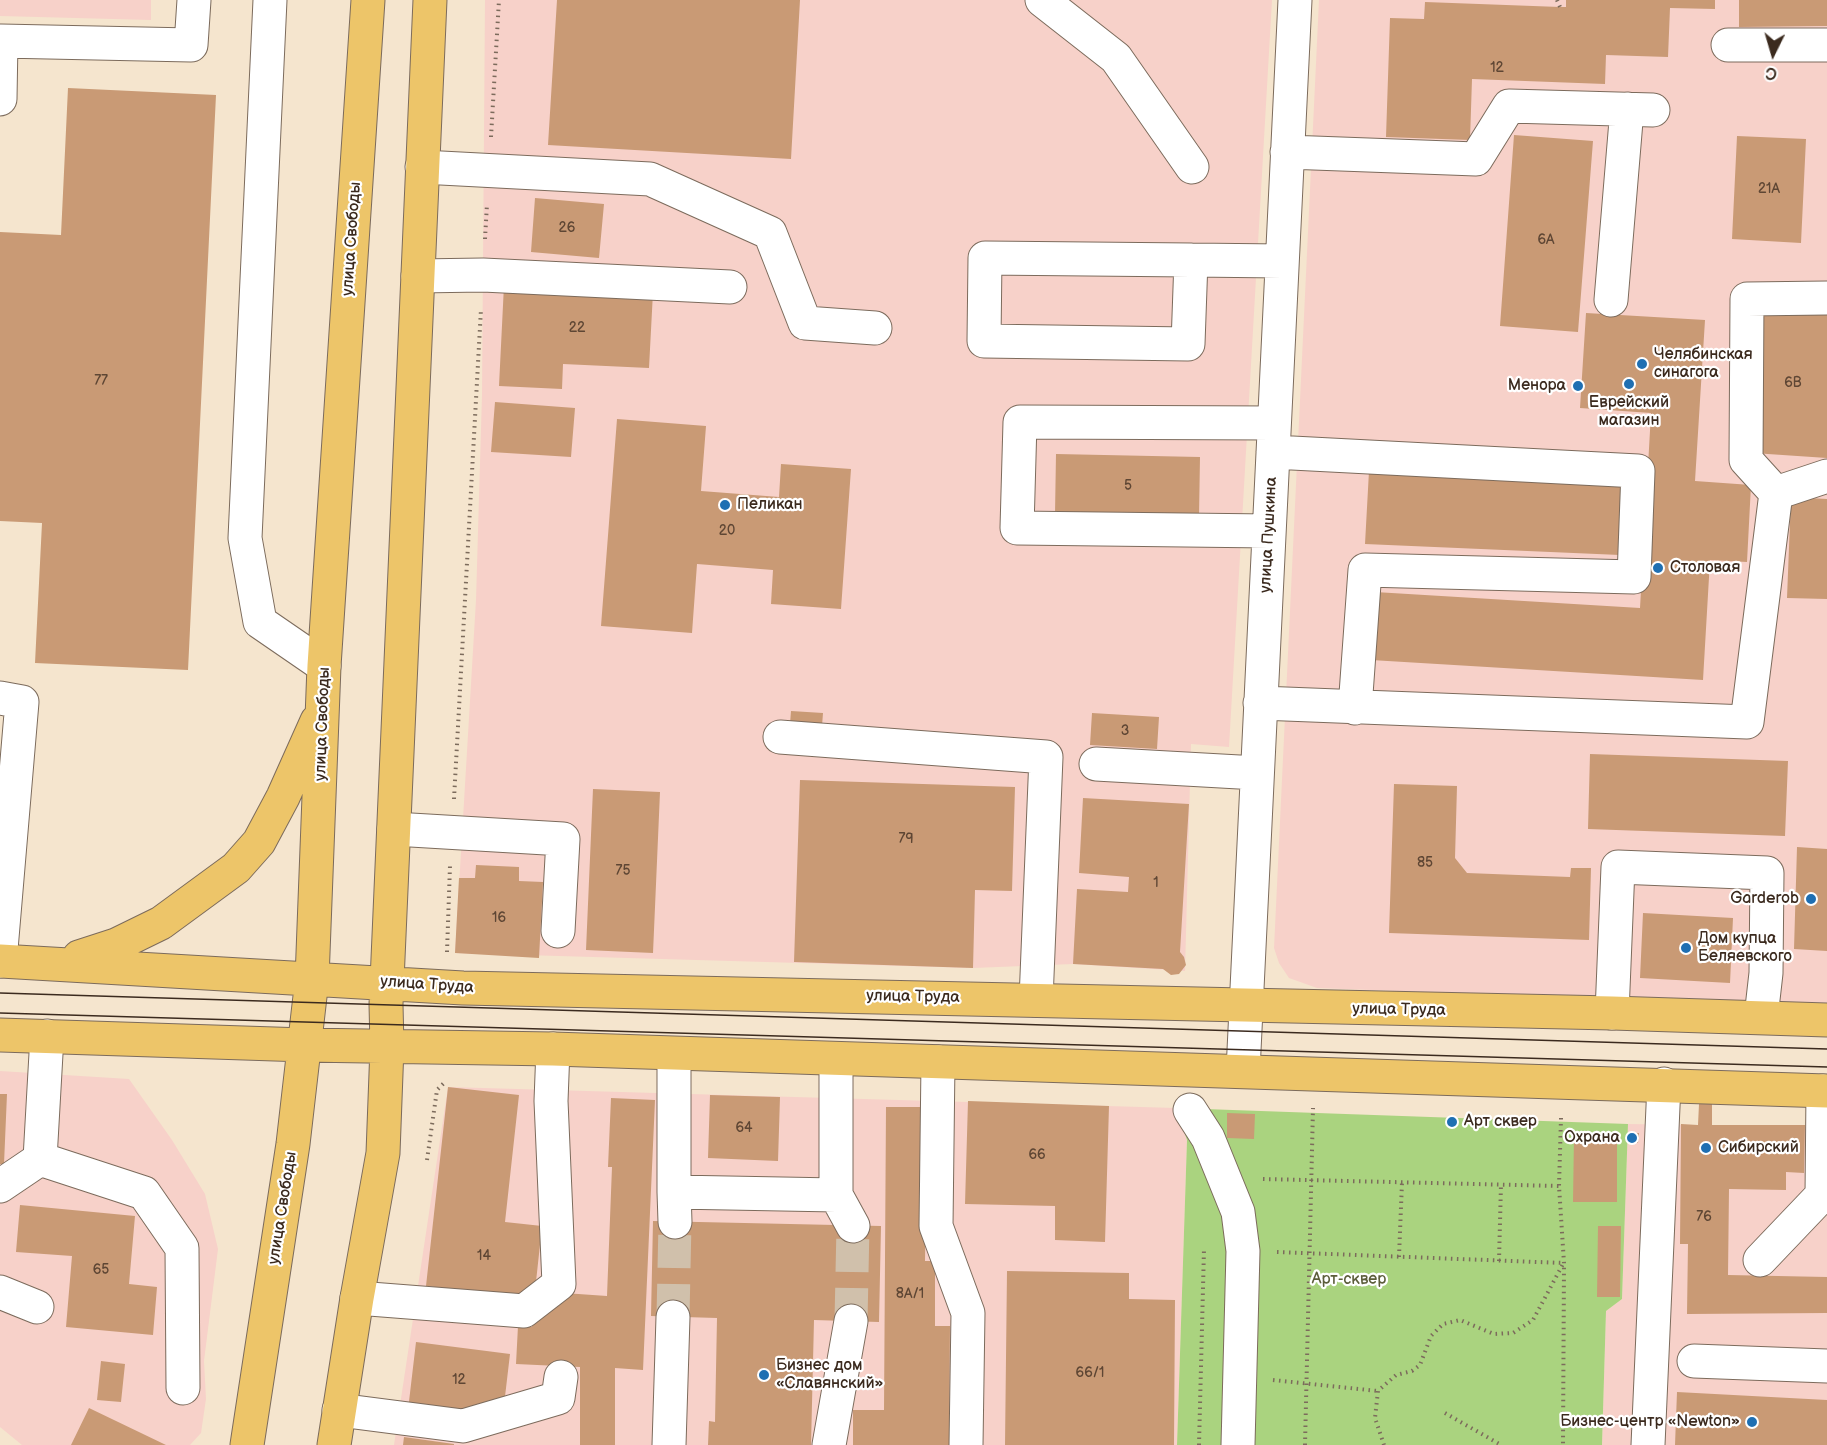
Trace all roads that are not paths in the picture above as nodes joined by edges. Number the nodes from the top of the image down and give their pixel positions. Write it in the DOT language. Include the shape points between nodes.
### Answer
graph roads {
  1 [pos="194,0"];
  2 [pos="270,0"];
  3 [pos="368,0"];
  4 [pos="430,0"];
  5 [pos="1042,0"];
  6 [pos="1294,0"];
  7 [pos="1728,45"];
  8 [pos="1827,45"];
  9 [pos="0,99"];
  10 [pos="1287,152"];
  11 [pos="1192,166"];
  12 [pos="422,167"];
  13 [pos="1191,260"];
  14 [pos="1282,261"];
  15 [pos="418,276"];
  16 [pos="730,287"];
  17 [pos="1827,298"];
  18 [pos="1611,300"];
  19 [pos="875,328"];
  20 [pos="1273,437"];
  21 [pos="1827,476"];
  22 [pos="1776,494"];
  23 [pos="1269,531"];
  24 [pos="324,666"];
  25 [pos="0,698"];
  26 [pos="1260,703"];
  27 [pos="324,706"];
  28 [pos="1355,708"];
  29 [pos="780,737"];
  30 [pos="1096,764"];
  31 [pos="1257,773"];
  32 [pos="394,830"];
  33 [pos="558,931"];
  34 [pos="0,961"];
  35 [pos="58,963"];
  36 [pos="312,979"];
  37 [pos="387,982"];
  38 [pos="1036,1000"];
  39 [pos="1245,1006"];
  40 [pos="1612,1013"];
  41 [pos="1761,1017"];
  42 [pos="1827,1020"];
  43 [pos="0,1035"];
  44 [pos="47,1036"];
  45 [pos="305,1045"];
  46 [pos="387,1047"];
  47 [pos="553,1049"];
  48 [pos="674,1054"];
  49 [pos="836,1059"];
  50 [pos="938,1062"];
  51 [pos="1243,1071"];
  52 [pos="1664,1084"];
  53 [pos="1825,1091"];
  54 [pos="1190,1110"];
  55 [pos="40,1159"];
  56 [pos="0,1186"];
  57 [pos="836,1195"];
  58 [pos="853,1226"];
  59 [pos="1760,1260"];
  60 [pos="0,1292"];
  61 [pos="357,1298"];
  62 [pos="37,1307"];
  63 [pos="673,1317"];
  64 [pos="851,1321"];
  65 [pos="1694,1361"];
  66 [pos="1827,1366"];
  67 [pos="561,1377"];
  68 [pos="183,1388"];
  69 [pos="339,1410"];
  70 [pos="247,1445"];
  71 [pos="334,1445"];
  72 [pos="669,1445"];
  73 [pos="829,1445"];
  74 [pos="966,1445"];
  75 [pos="1238,1445"];
  76 [pos="1648,1445"];
  1 -- 9 [label="street" via="190,45 1,41"];
  2 -- 24 [label="street" via="245,538 260,622"];
  3 -- 24 [label="main road, улица Свободы"];
  4 -- 12 [label="main road"];
  5 -- 11 [label="street" via="1116,58"];
  6 -- 10 [label="street, улица Пушкина"];
  7 -- 8 [label="street"];
  10 -- 14 [label="street, улица Пушкина"];
  10 -- 18 [label="street" via="1476,159 1509,106 1640,110"];
  12 -- 15 [label="main road"];
  12 -- 19 [label="street" via="650,179 770,233 805,323"];
  13 -- 13 [label="street" via="985,258 984,341 1188,344"];
  13 -- 14 [label="street"];
  14 -- 20 [label="street, улица Пушкина"];
  15 -- 16 [label="street" via="483,275"];
  15 -- 32 [label="main road"];
  17 -- 22 [label="street" via="1747,299 1746,459"];
  20 -- 23 [label="street, улица Пушкина"];
  20 -- 23 [label="street" via="1020,422 1017,528"];
  20 -- 28 [label="street" via="1638,471 1634,577 1365,570"];
  21 -- 22 [label="street"];
  22 -- 28 [label="street" via="1748,722"];
  23 -- 26 [label="street, улица Пушкина"];
  24 -- 27 [label="main road, улица Свободы"];
  25 -- 34 [label="street" via="22,702"];
  26 -- 28 [label="street"];
  26 -- 31 [label="street, улица Пушкина"];
  27 -- 35 [label="main road" via="259,842 236,868 161,923 116,945"];
  27 -- 36 [label="main road, улица Свободы"];
  29 -- 38 [label="street" via="1046,757"];
  30 -- 31 [label="street"];
  31 -- 39 [label="street, улица Пушкина"];
  32 -- 33 [label="street" via="563,839"];
  32 -- 37 [label="main road"];
  34 -- 35 [label="main road, улица Труда"];
  35 -- 36 [label="main road, улица Труда"];
  36 -- 37 [label="main road, улица Труда"];
  36 -- 45 [label="main road, улица Свободы"];
  37 -- 38 [label="main road, улица Труда" via="463,988"];
  37 -- 46 [label="main road"];
  38 -- 39 [label="main road, улица Труда"];
  39 -- 40 [label="main road, улица Труда"];
  39 -- 51 [label="street, улица Пушкина"];
  40 -- 41 [label="main road, улица Труда"];
  40 -- 41 [label="street" via="1618,867 1767,873 1766,973"];
  41 -- 42 [label="main road, улица Труда"];
  43 -- 44 [label="main road"];
  44 -- 45 [label="main road"];
  44 -- 55 [label="street"];
  45 -- 46 [label="main road"];
  45 -- 70 [label="main road, улица Свободы"];
  46 -- 47 [label="main road"];
  46 -- 61 [label="main road" via="383,1153"];
  47 -- 48 [label="main road"];
  47 -- 61 [label="street" via="551,1101 559,1284 524,1311"];
  48 -- 49 [label="main road"];
  48 -- 57 [label="street" via="674,1207"];
  49 -- 50 [label="main road"];
  49 -- 57 [label="street"];
  50 -- 51 [label="main road"];
  50 -- 74 [label="street" via="936,1226 968,1313"];
  51 -- 52 [label="main road"];
  52 -- 53 [label="main road"];
  52 -- 76 [label="street"];
  53 -- 59 [label="street" via="1822,1194"];
  54 -- 75 [label="street" via="1208,1138 1238,1212 1243,1251"];
  55 -- 56 [label="street"];
  55 -- 68 [label="street" via="144,1193 182,1248"];
  57 -- 58 [label="street"];
  60 -- 62 [label="street"];
  61 -- 69 [label="main road"];
  63 -- 72 [label="street"];
  64 -- 73 [label="street"];
  65 -- 66 [label="street"];
  67 -- 69 [label="street" via="558,1398 463,1426"];
  69 -- 71 [label="main road"];
}
